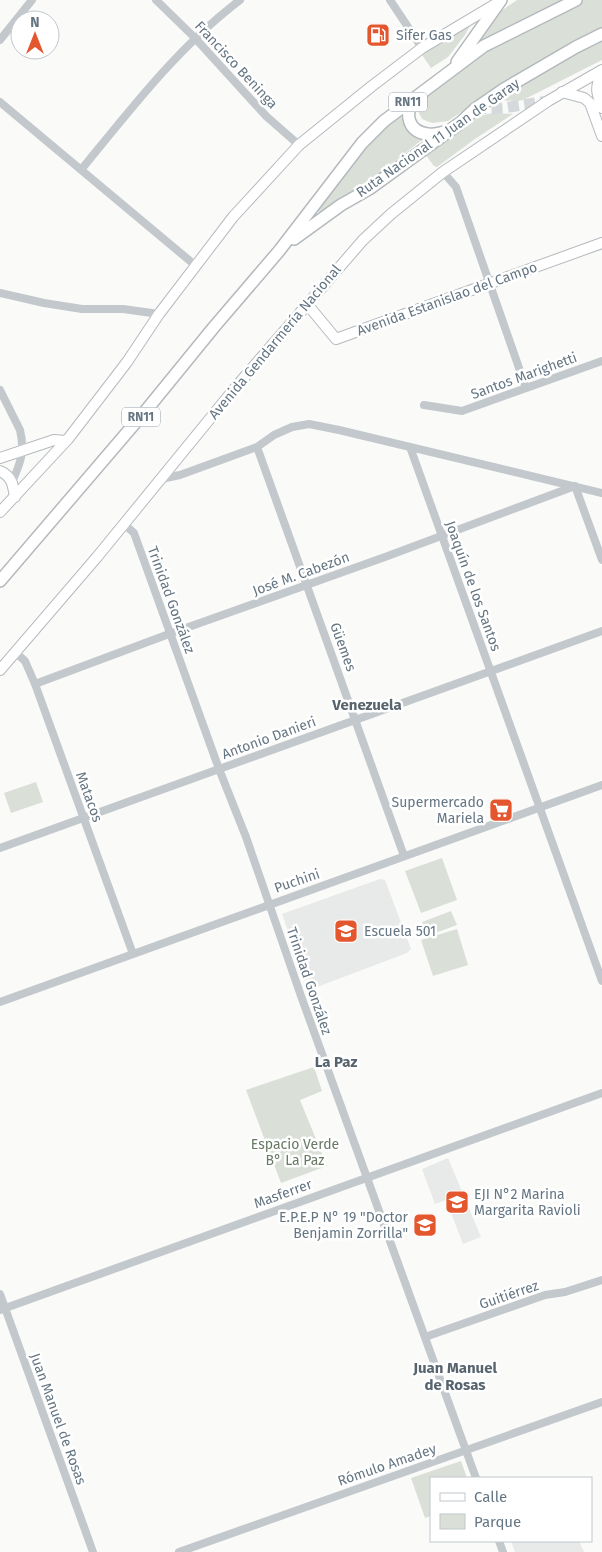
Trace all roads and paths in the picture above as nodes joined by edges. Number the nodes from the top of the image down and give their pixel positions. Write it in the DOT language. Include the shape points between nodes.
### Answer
graph roads {
  1 [pos="32,0"];
  2 [pos="156,0"];
  3 [pos="240,0"];
  4 [pos="390,0"];
  5 [pos="501,0"];
  6 [pos="576,0"];
  7 [pos="602,34"];
  8 [pos="195,38"];
  9 [pos="0,40"];
  10 [pos="422,48"];
  11 [pos="452,69"];
  12 [pos="602,70"];
  13 [pos="562,92"];
  14 [pos="417,96"];
  15 [pos="0,102"];
  16 [pos="602,108"];
  17 [pos="448,131"];
  18 [pos="602,136"];
  19 [pos="299,145"];
  20 [pos="82,170"];
  21 [pos="443,172"];
  22 [pos="602,243"];
  23 [pos="280,251"];
  24 [pos="196,266"];
  25 [pos="489,283"];
  26 [pos="0,293"];
  27 [pos="307,304"];
  28 [pos="159,314"];
  29 [pos="602,361"];
  30 [pos="526,388"];
  31 [pos="0,390"];
  32 [pos="424,405"];
  33 [pos="66,441"];
  34 [pos="257,447"];
  35 [pos="410,447"];
  36 [pos="22,450"];
  37 [pos="0,458"];
  38 [pos="0,471"];
  39 [pos="161,479"];
  40 [pos="12,482"];
  41 [pos="574,486"];
  42 [pos="602,493"];
  43 [pos="15,497"];
  44 [pos="0,512"];
  45 [pos="124,524"];
  46 [pos="442,536"];
  47 [pos="602,560"];
  48 [pos="0,581"];
  49 [pos="307,585"];
  50 [pos="602,631"];
  51 [pos="169,634"];
  52 [pos="15,652"];
  53 [pos="0,670"];
  54 [pos="491,672"];
  55 [pos="35,684"];
  56 [pos="356,720"];
  57 [pos="219,770"];
  58 [pos="602,785"];
  59 [pos="540,807"];
  60 [pos="84,818"];
  61 [pos="0,848"];
  62 [pos="404,856"];
  63 [pos="269,904"];
  64 [pos="133,954"];
  65 [pos="602,981"];
  66 [pos="0,1002"];
  67 [pos="602,1093"];
  68 [pos="367,1177"];
  69 [pos="602,1280"];
  70 [pos="0,1294"];
  71 [pos="2,1309"];
  72 [pos="425,1337"];
  73 [pos="602,1402"];
  74 [pos="466,1451"];
  75 [pos="476,1477"];
  76 [pos="93,1552"];
  77 [pos="179,1552"];
  1 -- 9 [label="street"];
  2 -- 8 [label="street, Francisco Beninga"];
  3 -- 8 [label="street"];
  4 -- 10 [label="street"];
  5 -- 10 [label="main road"];
  5 -- 11 [label="highway"];
  6 -- 11 [label="highway, Ruta Nacional 11 Juan de Garay / RN11" via="484,46"];
  7 -- 17 [label="highway, Ruta Nacional 11 Juan de Garay / RN11" via="504,89"];
  8 -- 19 [label="street, Francisco Beninga" via="266,116"];
  8 -- 20 [label="street" via="130,110"];
  10 -- 19 [label="main road"];
  11 -- 14 [label="highway, Ruta Nacional 11 Juan de Garay / RN11"];
  12 -- 13 [label="main road, Avenida Gendarmería Nacional"];
  12 -- 16 [label="main road" via="596,86"];
  13 -- 18 [label="main road" via="590,103"];
  13 -- 21 [label="main road, Avenida Gendarmería Nacional"];
  14 -- 17 [label="highway" via="408,114 415,128 430,135"];
  14 -- 23 [label="highway, Ruta Nacional 11 Juan de Garay / RN11" via="362,142"];
  15 -- 20 [label="street"];
  17 -- 23 [label="highway, Ruta Nacional 11 Juan de Garay / RN11" via="369,189 309,227"];
  19 -- 24 [label="main road" via="233,217"];
  20 -- 24 [label="street"];
  21 -- 25 [label="street" via="456,187"];
  21 -- 27 [label="main road, Avenida Gendarmería Nacional" via="363,240"];
  22 -- 25 [label="main road, Avenida Estanislao del Campo"];
  23 -- 48 [label="highway, Ruta Nacional 11 Juan de Garay / RN11"];
  24 -- 28 [label="main road"];
  25 -- 27 [label="main road, Avenida Estanislao del Campo" via="336,339"];
  25 -- 30 [label="street"];
  26 -- 28 [label="street" via="82,309 122,309"];
  27 -- 39 [label="main road, Avenida Gendarmería Nacional"];
  28 -- 33 [label="main road" via="127,362"];
  29 -- 30 [label="street, Santos Marighetti"];
  30 -- 32 [label="street, Santos Marighetti" via="462,411"];
  31 -- 36 [label="street" via="20,430"];
  33 -- 36 [label="main road" via="54,440"];
  33 -- 43 [label="main road"];
  34 -- 35 [label="street" via="292,427 309,424"];
  34 -- 39 [label="street"];
  34 -- 49 [label="street, Güemes"];
  35 -- 41 [label="street"];
  35 -- 46 [label="street, Joaquín de los Santos"];
  36 -- 37 [label="main road"];
  36 -- 40 [label="street" via="21,462"];
  38 -- 40 [label="main road"];
  39 -- 45 [label="main road, Avenida Gendarmería Nacional"];
  40 -- 43 [label="main road"];
  41 -- 42 [label="street"];
  41 -- 46 [label="street, José M. Cabezón"];
  41 -- 47 [label="street"];
  43 -- 44 [label="main road"];
  45 -- 51 [label="street, Trinidad González" via="134,533"];
  45 -- 52 [label="main road, Avenida Gendarmería Nacional"];
  46 -- 49 [label="street, José M. Cabezón"];
  46 -- 54 [label="street, Joaquín de los Santos"];
  49 -- 51 [label="street, José M. Cabezón"];
  49 -- 56 [label="street, Güemes"];
  50 -- 54 [label="street, Antonio Danieri"];
  51 -- 55 [label="street, José M. Cabezón"];
  51 -- 57 [label="street, Trinidad González"];
  52 -- 53 [label="main road, Avenida Gendarmería Nacional"];
  52 -- 55 [label="street, Matacos" via="25,661"];
  54 -- 56 [label="street, Antonio Danieri"];
  54 -- 59 [label="street, Joaquín de los Santos"];
  55 -- 60 [label="street, Matacos"];
  56 -- 57 [label="street, Antonio Danieri"];
  56 -- 62 [label="street, Güemes"];
  57 -- 60 [label="street, Antonio Danieri"];
  57 -- 63 [label="street, Trinidad González"];
  58 -- 59 [label="street, Puchini"];
  59 -- 62 [label="street, Puchini"];
  59 -- 65 [label="street, Joaquín de los Santos"];
  60 -- 61 [label="street, Antonio Danieri"];
  60 -- 64 [label="street, Matacos"];
  62 -- 63 [label="street, Puchini"];
  63 -- 64 [label="street, Puchini"];
  63 -- 68 [label="street, Trinidad González"];
  64 -- 66 [label="street, Puchini"];
  67 -- 68 [label="street, Masferrer"];
  68 -- 71 [label="street, Masferrer"];
  68 -- 72 [label="street, Trinidad González"];
  69 -- 72 [label="street, Guitiérrez" via="545,1295"];
  70 -- 71 [label="street, Juan Manuel de Rosas"];
  71 -- 76 [label="street, Juan Manuel de Rosas"];
  72 -- 74 [label="street, Trinidad González"];
  73 -- 74 [label="street, Rómulo Amadey"];
  74 -- 75 [label="street, Trinidad González"];
  74 -- 77 [label="street, Rómulo Amadey"];
}
